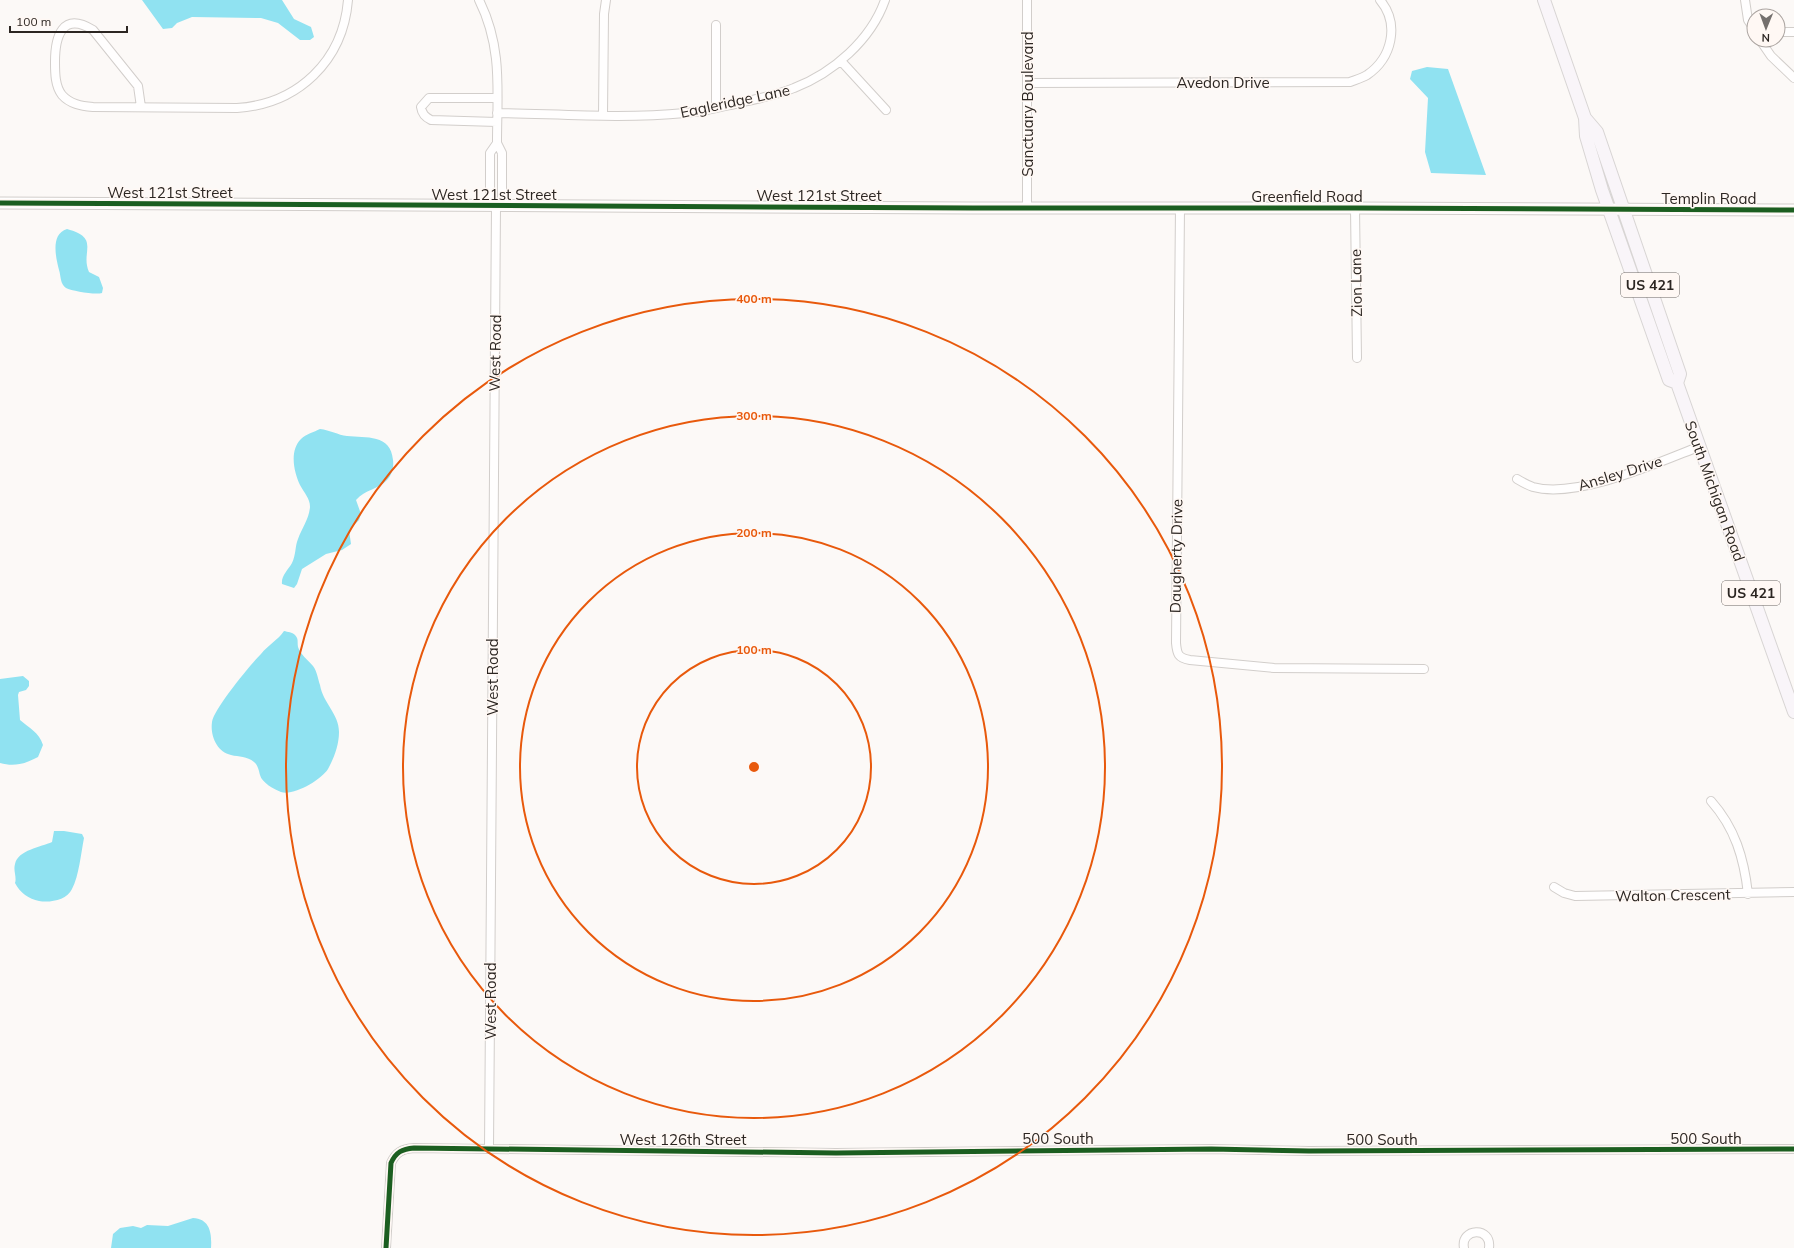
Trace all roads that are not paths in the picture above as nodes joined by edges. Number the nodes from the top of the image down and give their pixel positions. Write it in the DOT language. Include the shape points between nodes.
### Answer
graph roads {
  1 [pos="348,0"];
  2 [pos="479,0"];
  3 [pos="606,0"];
  4 [pos="886,0"];
  5 [pos="1027,0"];
  6 [pos="1380,0"];
  7 [pos="1544,0"];
  8 [pos="716,25"];
  9 [pos="1766,48"];
  10 [pos="841,61"];
  11 [pos="1794,78"];
  12 [pos="1027,83"];
  13 [pos="497,98"];
  14 [pos="141,107"];
  15 [pos="716,108"];
  16 [pos="886,110"];
  17 [pos="603,115"];
  18 [pos="497,118"];
  19 [pos="1585,118"];
  20 [pos="497,143"];
  21 [pos="0,204"];
  22 [pos="496,206"];
  23 [pos="989,208"];
  24 [pos="1027,208"];
  25 [pos="1180,208"];
  26 [pos="1355,208"];
  27 [pos="1608,209"];
  28 [pos="1624,210"];
  29 [pos="1794,210"];
  30 [pos="1357,358"];
  31 [pos="1677,383"];
  32 [pos="1698,447"];
  33 [pos="1517,479"];
  34 [pos="1424,669"];
  35 [pos="1794,712"];
  36 [pos="1711,801"];
  37 [pos="1554,887"];
  38 [pos="1794,892"];
  39 [pos="1748,894"];
  40 [pos="489,1149"];
  41 [pos="1794,1149"];
  42 [pos="971,1151"];
  43 [pos="386,1248"];
  44 [pos="1464,1248"];
  45 [pos="1489,1248"];
  1 -- 14 [label="street" via="344,24 330,57 302,84 277,100 237,108"];
  2 -- 13 [label="street, West Road" via="492,29 497,64"];
  3 -- 17 [label="street"];
  4 -- 10 [label="street, Eagleridge Lane" via="876,21"];
  5 -- 12 [label="street, Sanctuary Boulevard"];
  6 -- 12 [label="street, Avedon Drive" via="1389,17 1393,33 1387,53 1378,66 1366,76 1350,82"];
  7 -- 19 [label="main road, South Michigan Road / US 421"];
  8 -- 15 [label="street"];
  9 -- 11 [label="street"];
  10 -- 15 [label="street, Eagleridge Lane" via="794,89"];
  10 -- 16 [label="street"];
  12 -- 24 [label="street, Sanctuary Boulevard"];
  13 -- 18 [label="street, West Road"];
  13 -- 18 [label="street, Eagleridge Lane" via="429,98 422,107 422,113 431,120"];
  14 -- 14 [label="street" via="80,106 70,102 62,94 57,85 55,72 55,45 64,28 70,24 77,24 93,30 138,86"];
  15 -- 17 [label="street, Eagleridge Lane" via="686,113"];
  17 -- 18 [label="street, Eagleridge Lane"];
  18 -- 20 [label="street, West Road"];
  19 -- 27 [label="main road, South Michigan Road / US 421" via="1586,136"];
  19 -- 28 [label="main road, South Michigan Road / US 421" via="1597,132"];
  20 -- 22 [label="street, West Road" via="502,154"];
  20 -- 22 [label="street, West Road" via="490,153"];
  21 -- 22 [label="street, West 121st Street"];
  22 -- 23 [label="street, West 121st Street"];
  22 -- 40 [label="street, West Road"];
  23 -- 24 [label="street, Greenfield Road"];
  24 -- 25 [label="street, Greenfield Road"];
  25 -- 26 [label="street, Greenfield Road"];
  25 -- 34 [label="street, Daugherty Drive" via="1176,643 1178,657 1274,668"];
  26 -- 27 [label="street, Greenfield Road"];
  26 -- 30 [label="street, Zion Lane"];
  27 -- 28 [label="street, Greenfield Road"];
  27 -- 31 [label="main road, South Michigan Road / US 421" via="1669,380"];
  28 -- 29 [label="street, Templin Road"];
  28 -- 31 [label="main road, South Michigan Road / US 421" via="1680,374"];
  31 -- 32 [label="main road, South Michigan Road / US 421"];
  32 -- 33 [label="street, Ansley Drive" via="1586,486 1547,489"];
  32 -- 35 [label="main road, South Michigan Road / US 421"];
  36 -- 39 [label="street" via="1729,824 1746,874"];
  37 -- 39 [label="street, Walton Crescent" via="1575,896"];
  38 -- 39 [label="street, Walton Crescent"];
  40 -- 42 [label="street, West 126th Street" via="830,1153"];
  40 -- 43 [label="street, West 126th Street" via="414,1148 404,1149 396,1154 390,1168"];
  41 -- 42 [label="street, 500 South"];
  44 -- 45 [label="street" via="1467,1236 1479,1232 1488,1239"];
}
